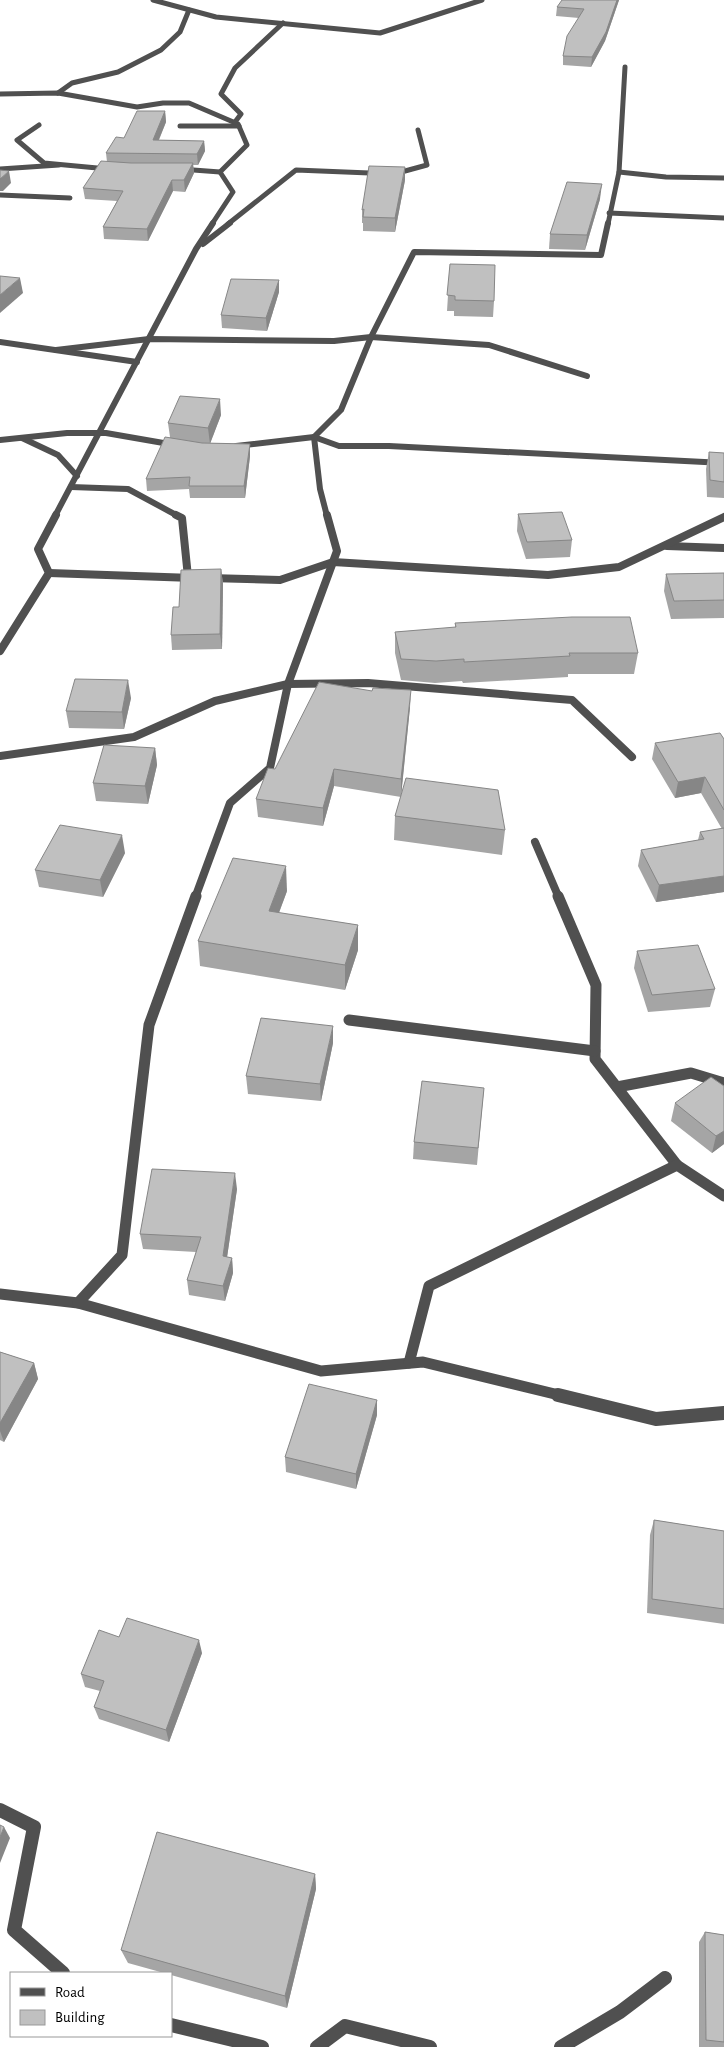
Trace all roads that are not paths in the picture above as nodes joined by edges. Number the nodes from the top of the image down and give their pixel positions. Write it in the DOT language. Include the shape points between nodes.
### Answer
graph roads {
  1 [pos="153,0"];
  2 [pos="482,0"];
  3 [pos="189,10"];
  4 [pos="283,24"];
  5 [pos="625,67"];
  6 [pos="58,93"];
  7 [pos="0,94"];
  8 [pos="237,124"];
  9 [pos="38,125"];
  10 [pos="180,126"];
  11 [pos="418,130"];
  12 [pos="61,165"];
  13 [pos="0,169"];
  14 [pos="114,169"];
  15 [pos="175,169"];
  16 [pos="220,172"];
  17 [pos="619,172"];
  18 [pos="724,178"];
  19 [pos="0,194"];
  20 [pos="70,198"];
  21 [pos="609,213"];
  22 [pos="724,218"];
  23 [pos="196,249"];
  24 [pos="371,337"];
  25 [pos="149,340"];
  26 [pos="0,342"];
  27 [pos="56,350"];
  28 [pos="137,362"];
  29 [pos="587,376"];
  30 [pos="100,433"];
  31 [pos="314,437"];
  32 [pos="21,438"];
  33 [pos="0,440"];
  34 [pos="184,447"];
  35 [pos="232,447"];
  36 [pos="724,463"];
  37 [pos="77,476"];
  38 [pos="71,488"];
  39 [pos="724,517"];
  40 [pos="664,546"];
  41 [pos="724,548"];
  42 [pos="333,562"];
  43 [pos="49,573"];
  44 [pos="188,577"];
  45 [pos="0,651"];
  46 [pos="288,684"];
  47 [pos="0,756"];
  48 [pos="632,757"];
  49 [pos="535,842"];
  50 [pos="349,1020"];
  51 [pos="595,1052"];
  52 [pos="724,1083"];
  53 [pos="617,1087"];
  54 [pos="677,1166"];
  55 [pos="724,1196"];
  56 [pos="0,1294"];
  57 [pos="78,1303"];
  58 [pos="409,1363"];
  59 [pos="724,1413"];
  60 [pos="0,1810"];
  61 [pos="62,1972"];
  62 [pos="665,1978"];
  63 [pos="172,2025"];
  64 [pos="262,2047"];
  65 [pos="317,2047"];
  66 [pos="430,2047"];
  67 [pos="561,2047"];
  1 -- 3 [label="street"];
  2 -- 4 [label="street" via="380,33"];
  3 -- 4 [label="street" via="216,17"];
  3 -- 6 [label="street" via="180,32 161,50 118,72 72,83"];
  4 -- 8 [label="street" via="235,68 221,94 241,114"];
  5 -- 17 [label="street"];
  6 -- 7 [label="street"];
  6 -- 8 [label="street" via="137,107 189,103"];
  8 -- 10 [label="street"];
  8 -- 16 [label="street" via="247,145"];
  9 -- 12 [label="street" via="17,140 44,163"];
  11 -- 23 [label="street" via="427,165 394,174 296,170"];
  12 -- 13 [label="street"];
  12 -- 14 [label="street"];
  15 -- 16 [label="street"];
  16 -- 23 [label="street" via="234,192"];
  17 -- 18 [label="street"];
  17 -- 21 [label="street"];
  19 -- 20 [label="street"];
  21 -- 22 [label="street"];
  21 -- 24 [label="street" via="601,255 414,252"];
  23 -- 25 [label="street"];
  24 -- 25 [label="street" via="334,341"];
  24 -- 29 [label="street" via="489,345"];
  24 -- 31 [label="street" via="342,410"];
  25 -- 27 [label="street"];
  25 -- 28 [label="street"];
  26 -- 27 [label="street"];
  27 -- 28 [label="street"];
  28 -- 30 [label="street"];
  30 -- 32 [label="street"];
  30 -- 34 [label="street"];
  30 -- 37 [label="street"];
  31 -- 35 [label="street"];
  31 -- 36 [label="street" via="339,446"];
  31 -- 42 [label="street" via="320,489 337,551"];
  32 -- 33 [label="street"];
  32 -- 37 [label="street" via="58,455"];
  37 -- 38 [label="street"];
  38 -- 43 [label="street" via="38,549"];
  38 -- 44 [label="street" via="128,489 182,518"];
  39 -- 40 [label="street"];
  40 -- 41 [label="street"];
  40 -- 42 [label="street" via="619,567 548,576"];
  42 -- 44 [label="street" via="280,580"];
  42 -- 46 [label="street"];
  43 -- 44 [label="street"];
  43 -- 45 [label="street"];
  46 -- 47 [label="street" via="215,701 134,737"];
  46 -- 48 [label="street" via="368,682 572,700"];
  46 -- 57 [label="street" via="270,768 230,803 149,1025 122,1255"];
  49 -- 51 [label="street" via="596,985"];
  50 -- 51 [label="street"];
  51 -- 53 [label="street" via="595,1059"];
  52 -- 53 [label="street" via="691,1073"];
  53 -- 54 [label="street"];
  54 -- 55 [label="street"];
  54 -- 58 [label="street" via="429,1286"];
  56 -- 57 [label="street"];
  57 -- 58 [label="street" via="321,1371"];
  58 -- 59 [label="street" via="423,1362 656,1419"];
  60 -- 61 [label="street" via="34,1826 14,1930"];
  62 -- 67 [label="street" via="620,2012"];
  63 -- 64 [label="street"];
  65 -- 66 [label="street" via="345,2026"];
}
